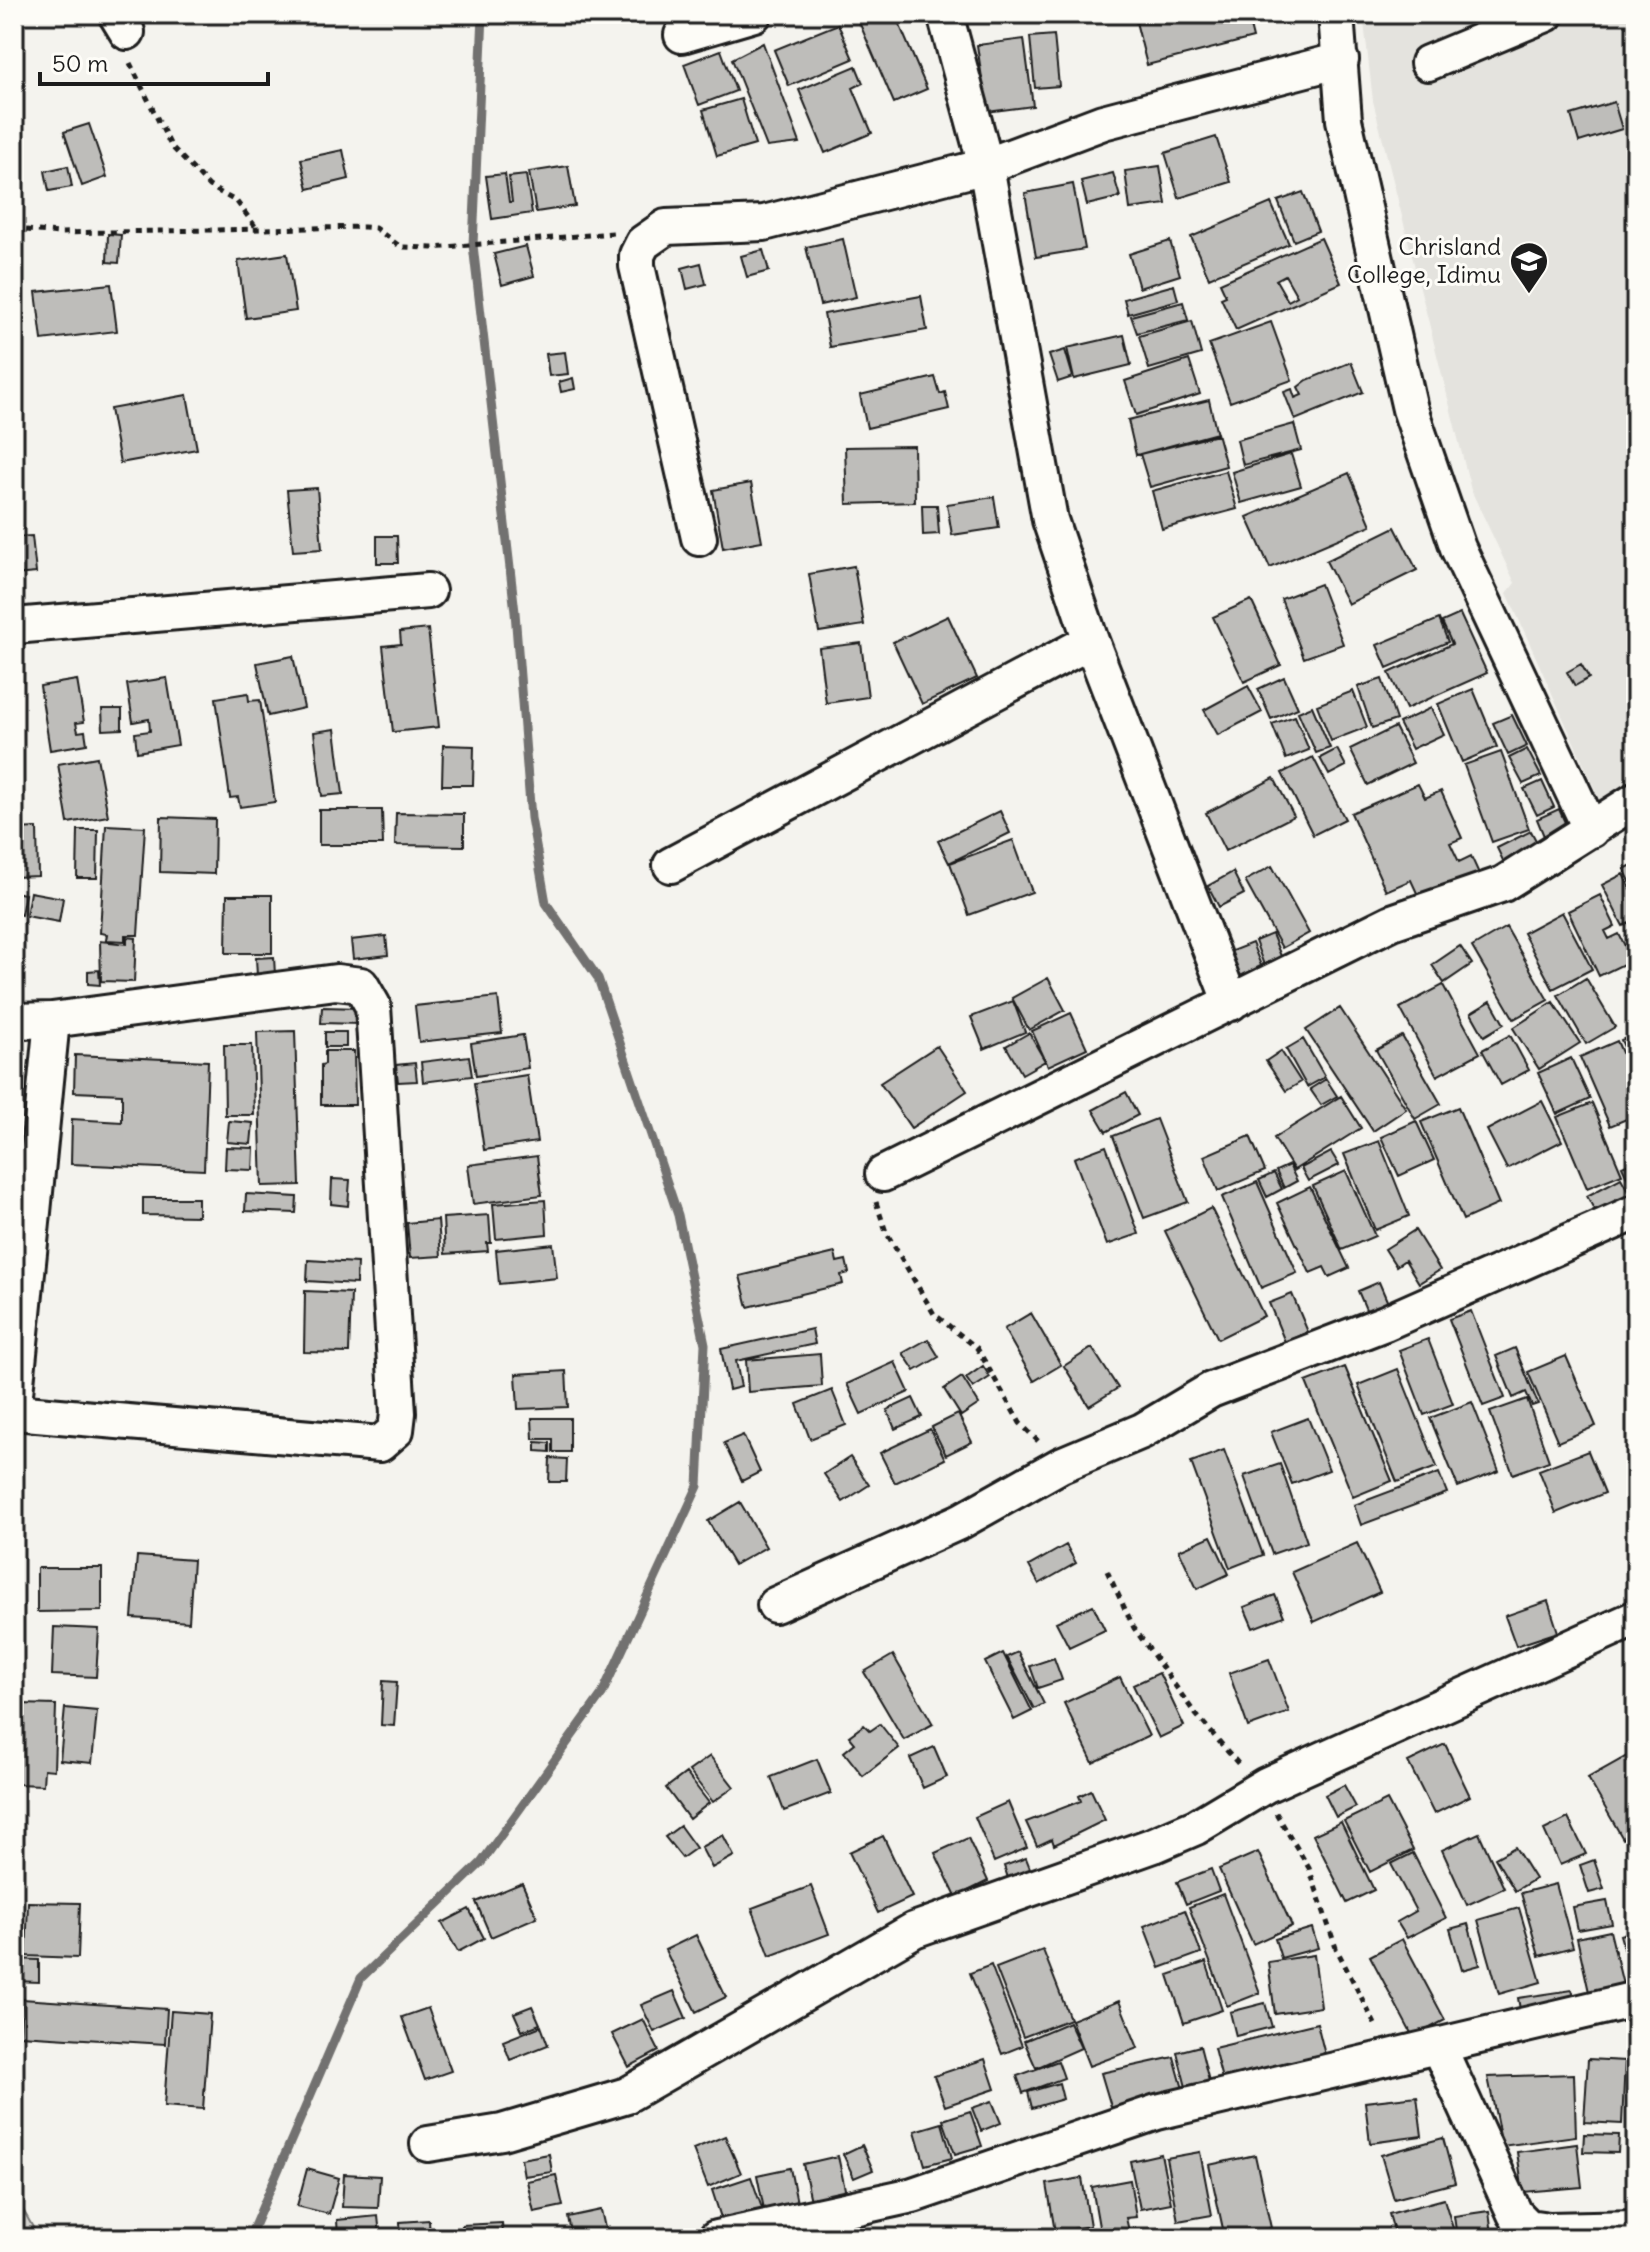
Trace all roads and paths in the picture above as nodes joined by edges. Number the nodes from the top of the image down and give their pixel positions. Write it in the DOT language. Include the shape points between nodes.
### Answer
graph roads {
  1 [pos="754,14"];
  2 [pos="945,14"];
  3 [pos="1336,14"];
  4 [pos="1546,14"];
  5 [pos="122,23"];
  6 [pos="682,35"];
  7 [pos="1341,60"];
  8 [pos="1428,63"];
  9 [pos="986,166"];
  10 [pos="256,226"];
  11 [pos="666,227"];
  12 [pos="14,229"];
  13 [pos="699,538"];
  14 [pos="428,591"];
  15 [pos="14,626"];
  16 [pos="1091,641"];
  17 [pos="1636,800"];
  18 [pos="1591,830"];
  19 [pos="671,865"];
  20 [pos="1231,1003"];
  21 [pos="52,1020"];
  22 [pos="14,1021"];
  23 [pos="883,1174"];
  24 [pos="1636,1212"];
  25 [pos="14,1404"];
  26 [pos="14,1412"];
  27 [pos="1061,1465"];
  28 [pos="775,1605"];
  29 [pos="1636,1618"];
  30 [pos="1636,1999"];
  31 [pos="1439,2048"];
  32 [pos="428,2144"];
  33 [pos="1636,2228"];
  34 [pos="716,2238"];
  1 -- 6 [label="street"];
  2 -- 9 [label="street"];
  3 -- 7 [label="street"];
  4 -- 8 [label="street"];
  5 -- 10 [label="path" via="127,55 171,146 209,186 237,202"];
  7 -- 9 [label="street" via="1103,122"];
  7 -- 18 [label="street" via="1344,120 1410,409 1458,548"];
  9 -- 11 [label="street" via="764,223"];
  9 -- 16 [label="street" via="1050,520"];
  10 -- 11 [label="path" via="375,228 401,247 432,248"];
  10 -- 12 [label="path" via="60,233"];
  11 -- 13 [label="street" via="643,243 637,266"];
  14 -- 15 [label="street"];
  16 -- 19 [label="street"];
  16 -- 20 [label="street"];
  17 -- 18 [label="street"];
  18 -- 20 [label="street" via="1503,884 1392,922"];
  20 -- 23 [label="street"];
  21 -- 22 [label="street"];
  21 -- 25 [label="street"];
  21 -- 26 [label="street" via="336,982 361,985 373,1006 396,1430 380,1444"];
  23 -- 27 [label="path" via="876,1185 876,1206 934,1314 977,1348 1020,1423"];
  24 -- 27 [label="street" via="1385,1323 1211,1390 1142,1431"];
  27 -- 28 [label="street" via="961,1521"];
  29 -- 32 [label="street" via="1266,1785 1196,1827 914,1930 627,2095 502,2132"];
  30 -- 31 [label="street"];
  31 -- 33 [label="street" via="1515,2214 1528,2227"];
  31 -- 34 [label="street" via="1157,2112 913,2195"];
}
